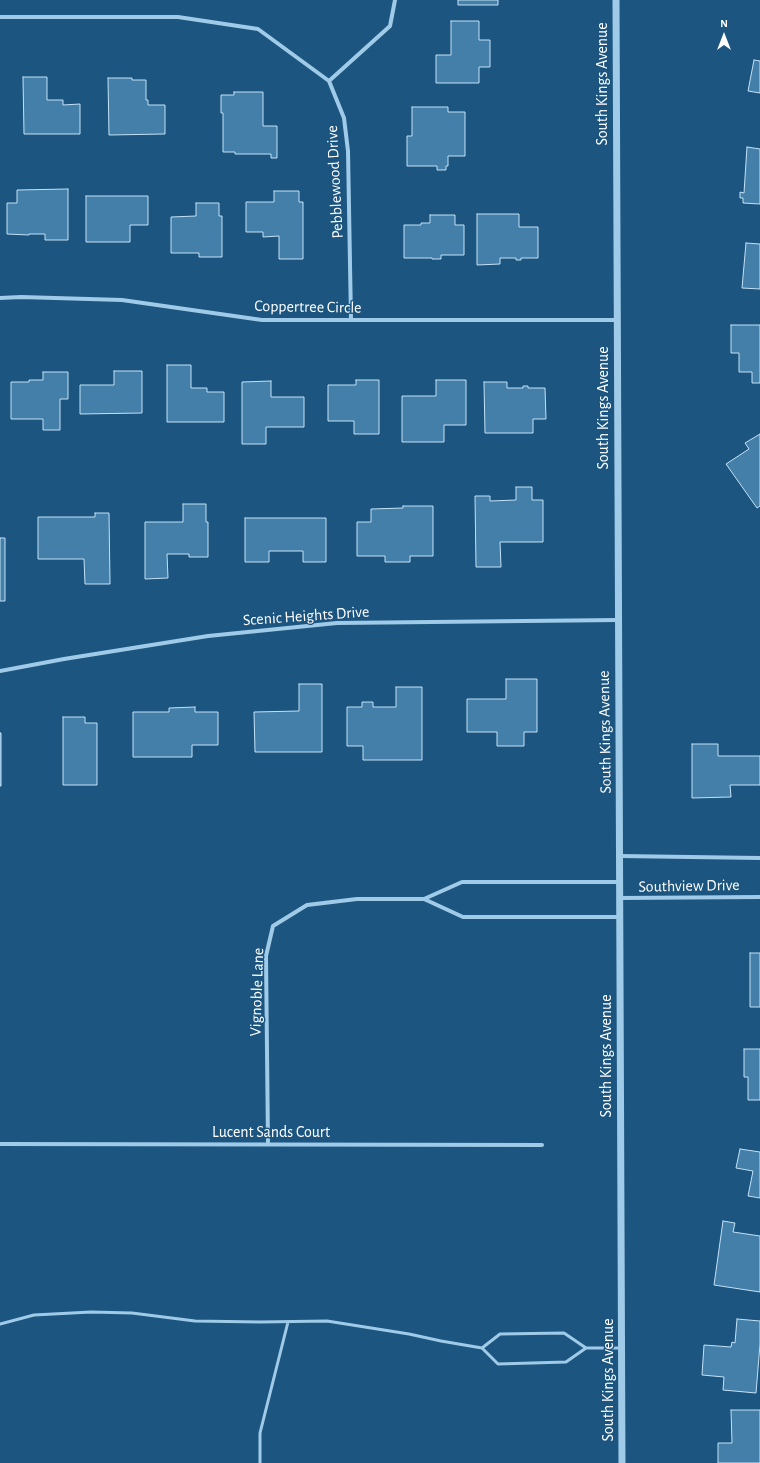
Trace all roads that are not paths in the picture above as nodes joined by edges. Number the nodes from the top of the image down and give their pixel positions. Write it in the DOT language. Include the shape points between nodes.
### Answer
graph roads {
  1 [pos="395,0"];
  2 [pos="616,0"];
  3 [pos="0,17"];
  4 [pos="329,81"];
  5 [pos="0,298"];
  6 [pos="351,320"];
  7 [pos="616,320"];
  8 [pos="618,620"];
  9 [pos="0,670"];
  10 [pos="620,856"];
  11 [pos="760,858"];
  12 [pos="619,882"];
  13 [pos="760,897"];
  14 [pos="619,898"];
  15 [pos="424,899"];
  16 [pos="619,917"];
  17 [pos="0,1144"];
  18 [pos="268,1144"];
  19 [pos="542,1145"];
  20 [pos="288,1322"];
  21 [pos="0,1324"];
  22 [pos="482,1348"];
  23 [pos="586,1348"];
  24 [pos="622,1348"];
  25 [pos="260,1463"];
  26 [pos="622,1463"];
  1 -- 4 [label="street" via="390,26"];
  2 -- 7 [label="street, South Kings Avenue"];
  3 -- 4 [label="street" via="178,17 258,29"];
  4 -- 6 [label="street, Pebblewood Drive" via="344,118 348,151"];
  5 -- 6 [label="street, Coppertree Circle" via="122,300 262,320"];
  6 -- 7 [label="street, Coppertree Circle"];
  7 -- 8 [label="street, South Kings Avenue"];
  8 -- 9 [label="street, Scenic Heights Drive" via="337,623 208,636"];
  8 -- 10 [label="street, South Kings Avenue"];
  10 -- 11 [label="street, Southview Drive"];
  10 -- 12 [label="street, South Kings Avenue"];
  12 -- 14 [label="street, South Kings Avenue"];
  12 -- 15 [label="street, Vignoble Lane" via="462,882"];
  13 -- 14 [label="street, Southview Drive"];
  14 -- 16 [label="street, South Kings Avenue"];
  15 -- 16 [label="street, Vignoble Lane" via="463,917"];
  15 -- 18 [label="street, Vignoble Lane" via="357,899 307,905 273,926 266,956"];
  16 -- 24 [label="street, South Kings Avenue"];
  17 -- 18 [label="street, Lucent Sands Court"];
  18 -- 19 [label="street, Lucent Sands Court"];
  20 -- 21 [label="lane" via="195,1321 132,1313 91,1312 34,1315"];
  20 -- 22 [label="lane" via="327,1321"];
  20 -- 25 [label="lane" via="260,1433"];
  22 -- 23 [label="lane" via="500,1334 564,1333"];
  22 -- 23 [label="lane" via="498,1364 566,1362"];
  23 -- 24 [label="lane"];
  24 -- 26 [label="street, South Kings Avenue"];
}
